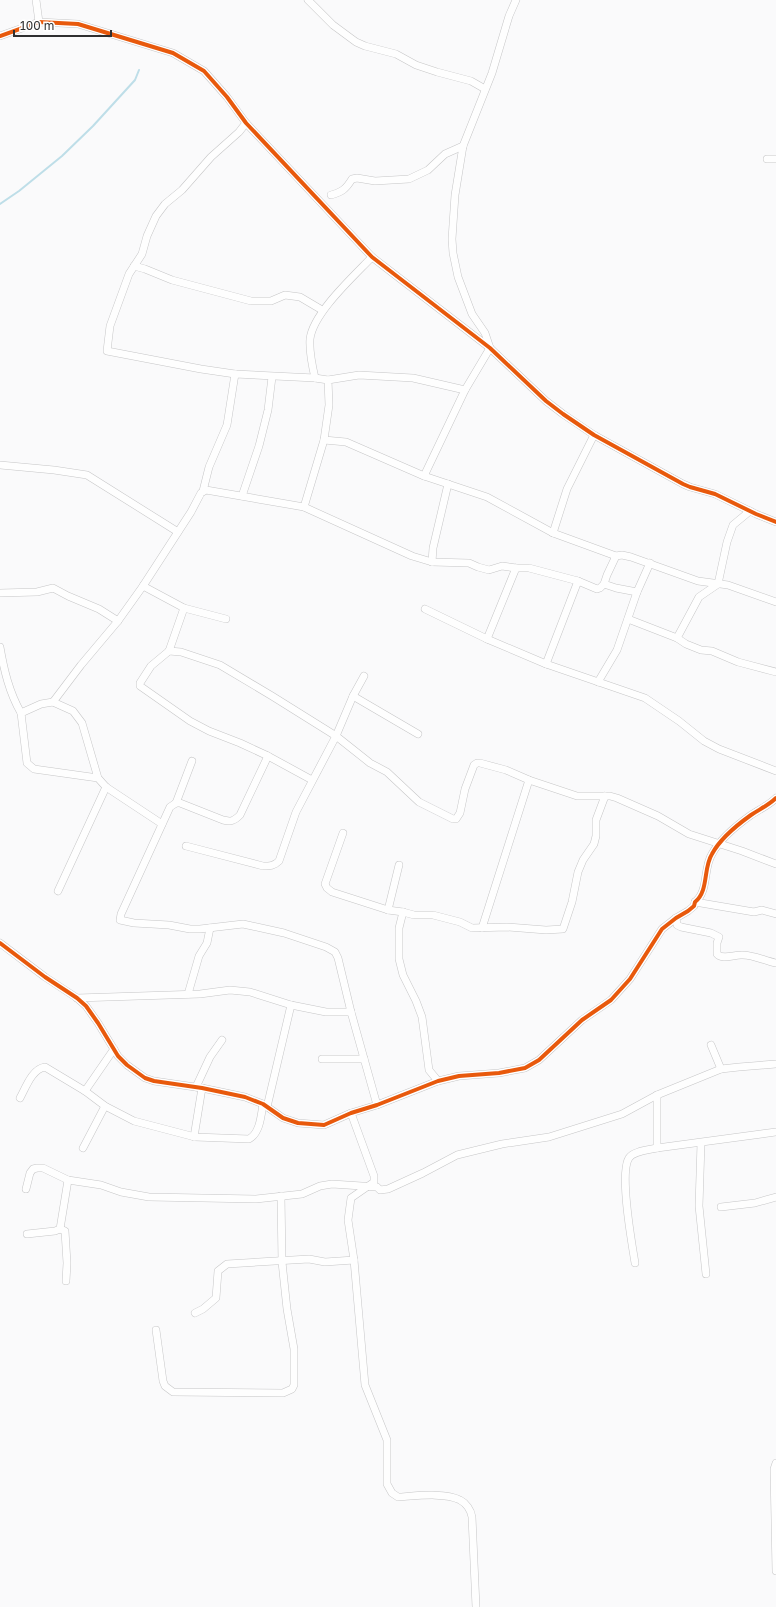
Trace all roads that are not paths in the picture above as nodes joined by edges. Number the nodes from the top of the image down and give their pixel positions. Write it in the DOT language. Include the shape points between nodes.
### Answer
graph roads {
  1 [pos="36,0"];
  2 [pos="308,0"];
  3 [pos="516,0"];
  4 [pos="39,22"];
  5 [pos="0,36"];
  6 [pos="485,90"];
  7 [pos="246,123"];
  8 [pos="463,146"];
  9 [pos="768,159"];
  10 [pos="776,159"];
  11 [pos="331,195"];
  12 [pos="372,257"];
  13 [pos="134,266"];
  14 [pos="322,310"];
  15 [pos="490,348"];
  16 [pos="235,374"];
  17 [pos="272,377"];
  18 [pos="315,378"];
  19 [pos="328,380"];
  20 [pos="465,390"];
  21 [pos="594,435"];
  22 [pos="324,440"];
  23 [pos="0,465"];
  24 [pos="424,476"];
  25 [pos="448,484"];
  26 [pos="203,491"];
  27 [pos="242,496"];
  28 [pos="304,507"];
  29 [pos="750,511"];
  30 [pos="776,522"];
  31 [pos="178,532"];
  32 [pos="554,533"];
  33 [pos="616,556"];
  34 [pos="432,562"];
  35 [pos="650,563"];
  36 [pos="516,568"];
  37 [pos="578,582"];
  38 [pos="604,584"];
  39 [pos="718,584"];
  40 [pos="143,586"];
  41 [pos="637,592"];
  42 [pos="0,593"];
  43 [pos="776,602"];
  44 [pos="184,608"];
  45 [pos="425,609"];
  46 [pos="226,619"];
  47 [pos="628,619"];
  48 [pos="118,621"];
  49 [pos="677,638"];
  50 [pos="487,639"];
  51 [pos="0,646"];
  52 [pos="169,651"];
  53 [pos="546,664"];
  54 [pos="776,672"];
  55 [pos="364,676"];
  56 [pos="598,682"];
  57 [pos="353,696"];
  58 [pos="53,702"];
  59 [pos="21,713"];
  60 [pos="418,734"];
  61 [pos="336,736"];
  62 [pos="268,756"];
  63 [pos="192,761"];
  64 [pos="776,771"];
  65 [pos="98,778"];
  66 [pos="312,780"];
  67 [pos="529,780"];
  68 [pos="106,787"];
  69 [pos="605,796"];
  70 [pos="776,798"];
  71 [pos="176,803"];
  72 [pos="162,824"];
  73 [pos="343,833"];
  74 [pos="719,845"];
  75 [pos="186,846"];
  76 [pos="776,864"];
  77 [pos="399,865"];
  78 [pos="58,891"];
  79 [pos="694,902"];
  80 [pos="388,910"];
  81 [pos="403,912"];
  82 [pos="776,914"];
  83 [pos="676,918"];
  84 [pos="210,928"];
  85 [pos="482,928"];
  86 [pos="0,943"];
  87 [pos="776,963"];
  88 [pos="188,994"];
  89 [pos="77,998"];
  90 [pos="291,1005"];
  91 [pos="351,1012"];
  92 [pos="222,1040"];
  93 [pos="711,1045"];
  94 [pos="114,1049"];
  95 [pos="364,1058"];
  96 [pos="322,1059"];
  97 [pos="776,1064"];
  98 [pos="721,1070"];
  99 [pos="438,1081"];
  100 [pos="199,1087"];
  101 [pos="85,1091"];
  102 [pos="657,1095"];
  103 [pos="20,1098"];
  104 [pos="265,1105"];
  105 [pos="377,1105"];
  106 [pos="105,1106"];
  107 [pos="351,1113"];
  108 [pos="776,1132"];
  109 [pos="194,1137"];
  110 [pos="701,1143"];
  111 [pos="83,1148"];
  112 [pos="657,1148"];
  113 [pos="68,1180"];
  114 [pos="376,1184"];
  115 [pos="366,1187"];
  116 [pos="26,1189"];
  117 [pos="281,1196"];
  118 [pos="776,1198"];
  119 [pos="721,1208"];
  120 [pos="60,1229"];
  121 [pos="27,1234"];
  122 [pos="354,1260"];
  123 [pos="282,1262"];
  124 [pos="635,1262"];
  125 [pos="706,1274"];
  126 [pos="66,1281"];
  127 [pos="195,1312"];
  128 [pos="156,1330"];
  129 [pos="776,1463"];
  130 [pos="776,1535"];
  131 [pos="776,1571"];
  132 [pos="476,1607"];
  1 -- 4 [label="street"];
  2 -- 6 [label="street" via="333,25 356,42 396,54 416,65 471,81"];
  3 -- 6 [label="street"];
  4 -- 5 [label="street"];
  4 -- 7 [label="street" via="78,24 173,53 204,71"];
  6 -- 8 [label="street"];
  7 -- 12 [label="street"];
  7 -- 13 [label="street" via="182,190 165,204 156,216 142,254"];
  8 -- 11 [label="street" via="445,154 428,170 409,179 352,179 347,188"];
  8 -- 15 [label="street" via="455,195 453,253 458,277 472,314 485,333"];
  9 -- 10 [label="street"];
  12 -- 14 [label="street"];
  12 -- 15 [label="street"];
  13 -- 14 [label="street" via="172,280 251,301 271,300 285,295 300,297"];
  13 -- 16 [label="street" via="110,326 106,351"];
  14 -- 18 [label="street" via="310,337"];
  15 -- 20 [label="street"];
  15 -- 21 [label="street" via="546,401"];
  16 -- 17 [label="street"];
  16 -- 26 [label="street" via="227,425 209,467"];
  17 -- 18 [label="street"];
  17 -- 27 [label="street" via="268,410 259,446"];
  18 -- 19 [label="street"];
  19 -- 20 [label="street" via="359,375 413,378"];
  19 -- 22 [label="street" via="329,405"];
  20 -- 24 [label="street"];
  21 -- 29 [label="street" via="690,487 715,494"];
  21 -- 32 [label="street" via="567,489"];
  22 -- 24 [label="street" via="346,442"];
  22 -- 28 [label="street"];
  23 -- 31 [label="street" via="87,475"];
  24 -- 25 [label="street"];
  25 -- 32 [label="street" via="487,497"];
  25 -- 34 [label="street"];
  26 -- 27 [label="street" via="211,490"];
  26 -- 31 [label="street"];
  27 -- 28 [label="street"];
  28 -- 34 [label="street" via="412,556"];
  29 -- 30 [label="street"];
  29 -- 39 [label="street" via="733,525"];
  31 -- 40 [label="street"];
  32 -- 33 [label="street"];
  33 -- 35 [label="street" via="622,555"];
  33 -- 38 [label="street"];
  34 -- 36 [label="street" via="469,563 489,570 502,566"];
  35 -- 39 [label="street" via="698,581"];
  35 -- 41 [label="street"];
  36 -- 37 [label="street" via="528,568"];
  36 -- 50 [label="street"];
  37 -- 38 [label="street" via="597,589"];
  37 -- 53 [label="street"];
  38 -- 41 [label="street"];
  39 -- 43 [label="street" via="728,584"];
  39 -- 49 [label="street" via="699,597"];
  40 -- 44 [label="street"];
  40 -- 48 [label="street"];
  41 -- 47 [label="street"];
  42 -- 48 [label="street" via="37,592 53,588 99,609"];
  44 -- 46 [label="street"];
  44 -- 52 [label="street"];
  45 -- 50 [label="street"];
  47 -- 49 [label="street"];
  47 -- 56 [label="street" via="617,650"];
  48 -- 58 [label="street"];
  49 -- 54 [label="street" via="701,650 712,651 738,662"];
  50 -- 53 [label="street"];
  51 -- 59 [label="street" via="6,678"];
  52 -- 61 [label="street" via="181,652 220,665"];
  52 -- 62 [label="street" via="151,666 140,686 190,721"];
  53 -- 56 [label="street"];
  55 -- 57 [label="street"];
  56 -- 64 [label="street" via="645,698 719,750"];
  57 -- 60 [label="street"];
  57 -- 61 [label="street"];
  58 -- 59 [label="street" via="41,704"];
  58 -- 65 [label="street" via="73,711 82,723"];
  59 -- 65 [label="street" via="27,763 30,767"];
  61 -- 66 [label="street"];
  61 -- 67 [label="street" via="370,763 387,772 419,802 456,819 460,813 469,777 477,763 506,770"];
  62 -- 66 [label="street"];
  62 -- 71 [label="street" via="236,820 230,822"];
  63 -- 71 [label="street"];
  65 -- 68 [label="street"];
  66 -- 75 [label="street" via="296,812 276,864 263,866"];
  67 -- 69 [label="street" via="577,796"];
  67 -- 85 [label="street"];
  68 -- 72 [label="street"];
  68 -- 78 [label="street"];
  69 -- 74 [label="street" via="617,798 658,816 689,834"];
  69 -- 85 [label="street" via="596,820 594,844 578,872 563,929 553,931 515,927"];
  70 -- 74 [label="street" via="729,833"];
  71 -- 72 [label="street" via="170,807"];
  72 -- 84 [label="street" via="120,920 182,928"];
  73 -- 80 [label="street" via="325,884 327,888 332,892"];
  74 -- 76 [label="street"];
  74 -- 79 [label="street" via="711,854 702,892 699,899"];
  77 -- 80 [label="street"];
  79 -- 82 [label="street"];
  79 -- 83 [label="street" via="694,906"];
  80 -- 81 [label="street"];
  81 -- 85 [label="street" via="433,915 472,928"];
  81 -- 99 [label="street" via="399,928 399,959 403,975 422,1017 429,1070"];
  83 -- 87 [label="street" via="677,925 681,927 719,937 716,954 719,956 743,955"];
  83 -- 99 [label="street" via="662,929 620,992 582,1020 539,1060 515,1071 459,1076"];
  84 -- 88 [label="street"];
  84 -- 91 [label="street" via="243,924 284,933 335,952"];
  86 -- 89 [label="street"];
  88 -- 89 [label="street"];
  88 -- 90 [label="street" via="230,990 250,992"];
  89 -- 94 [label="street" via="86,1006"];
  90 -- 91 [label="street" via="326,1012"];
  90 -- 104 [label="street"];
  91 -- 95 [label="street"];
  92 -- 100 [label="street" via="210,1057"];
  93 -- 98 [label="street"];
  94 -- 100 [label="street" via="127,1065 145,1078"];
  94 -- 101 [label="street"];
  95 -- 96 [label="street"];
  95 -- 105 [label="street"];
  97 -- 98 [label="street"];
  98 -- 102 [label="street"];
  99 -- 105 [label="street"];
  100 -- 104 [label="street" via="245,1097"];
  100 -- 109 [label="street"];
  101 -- 103 [label="street" via="46,1067 37,1070"];
  101 -- 106 [label="street"];
  102 -- 112 [label="street"];
  102 -- 114 [label="street" via="622,1114 549,1137 502,1144 457,1155 388,1189 380,1190"];
  104 -- 107 [label="street" via="283,1118 310,1125 324,1125"];
  104 -- 109 [label="street" via="257,1130 248,1139"];
  105 -- 107 [label="street"];
  106 -- 109 [label="street" via="134,1121"];
  106 -- 111 [label="street"];
  107 -- 114 [label="street"];
  108 -- 110 [label="street"];
  110 -- 112 [label="street"];
  110 -- 125 [label="street" via="699,1206"];
  112 -- 124 [label="street" via="633,1154 626,1166 626,1205"];
  113 -- 116 [label="street" via="43,1168 37,1168 30,1173"];
  113 -- 117 [label="street" via="101,1185 150,1198"];
  113 -- 120 [label="street"];
  114 -- 115 [label="street"];
  115 -- 117 [label="street" via="332,1184 302,1194"];
  115 -- 122 [label="street" via="351,1198 349,1207 348,1220"];
  117 -- 123 [label="street"];
  118 -- 119 [label="street"];
  120 -- 121 [label="street"];
  120 -- 126 [label="street" via="65,1231"];
  122 -- 123 [label="street"];
  122 -- 132 [label="street" via="365,1385 387,1440 387,1484 398,1497 441,1496 464,1502 468,1507 472,1517"];
  123 -- 127 [label="street" via="227,1264 218,1271 216,1298"];
  123 -- 128 [label="street" via="286,1310 294,1349 294,1385 289,1392 172,1392 164,1386"];
  129 -- 130 [label="street"];
  130 -- 131 [label="street"];
}
